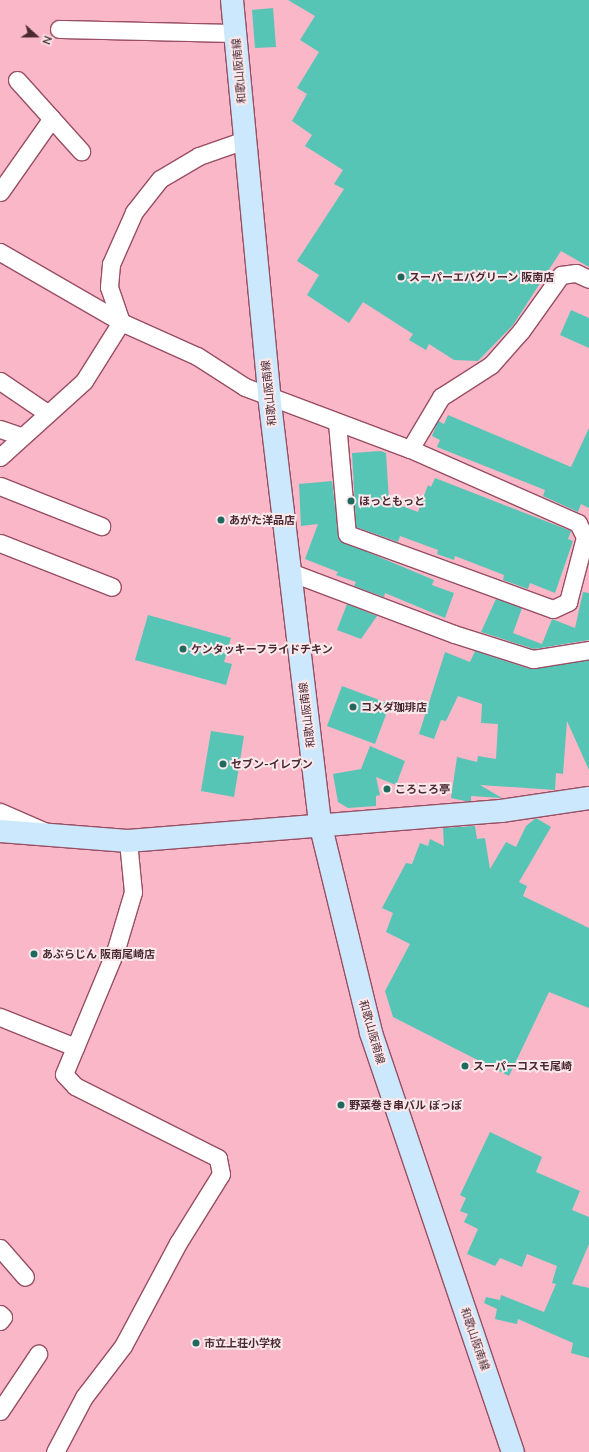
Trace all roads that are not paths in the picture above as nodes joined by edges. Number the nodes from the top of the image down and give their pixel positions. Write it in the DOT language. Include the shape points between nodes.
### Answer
graph roads {
  1 [pos="232,0"];
  2 [pos="59,29"];
  3 [pos="235,33"];
  4 [pos="17,80"];
  5 [pos="52,118"];
  6 [pos="245,140"];
  7 [pos="81,151"];
  8 [pos="0,192"];
  9 [pos="0,252"];
  10 [pos="589,279"];
  11 [pos="120,322"];
  12 [pos="0,381"];
  13 [pos="269,395"];
  14 [pos="47,412"];
  15 [pos="337,422"];
  16 [pos="0,429"];
  17 [pos="20,436"];
  18 [pos="410,449"];
  19 [pos="0,457"];
  20 [pos="0,486"];
  21 [pos="101,526"];
  22 [pos="0,544"];
  23 [pos="290,572"];
  24 [pos="112,587"];
  25 [pos="589,650"];
  26 [pos="589,798"];
  27 [pos="0,812"];
  28 [pos="320,823"];
  29 [pos="0,831"];
  30 [pos="49,833"];
  31 [pos="128,841"];
  32 [pos="0,1017"];
  33 [pos="76,1047"];
  34 [pos="0,1248"];
  35 [pos="25,1277"];
  36 [pos="0,1314"];
  37 [pos="0,1321"];
  38 [pos="38,1354"];
  39 [pos="0,1411"];
  40 [pos="55,1452"];
  41 [pos="513,1452"];
  1 -- 3 [label="main road, 和歌山阪南線"];
  2 -- 3 [label="street"];
  3 -- 6 [label="main road, 和歌山阪南線"];
  4 -- 5 [label="street"];
  5 -- 7 [label="street"];
  5 -- 8 [label="street"];
  6 -- 11 [label="street" via="199,156 160,179 134,212 111,264 109,287"];
  6 -- 13 [label="main road, 和歌山阪南線"];
  9 -- 11 [label="street"];
  10 -- 18 [label="street" via="576,273 561,275 521,331 491,365 441,397"];
  11 -- 13 [label="street" via="197,356 245,387"];
  11 -- 14 [label="street" via="84,381"];
  12 -- 14 [label="street"];
  13 -- 15 [label="street"];
  13 -- 23 [label="main road, 和歌山阪南線"];
  14 -- 17 [label="street"];
  15 -- 18 [label="street"];
  15 -- 18 [label="street" via="347,534 553,609 568,602 585,537 578,523"];
  16 -- 17 [label="street"];
  17 -- 19 [label="street"];
  20 -- 21 [label="street"];
  22 -- 24 [label="street"];
  23 -- 25 [label="street" via="454,634 533,659"];
  23 -- 28 [label="main road, 和歌山阪南線"];
  26 -- 28 [label="main road" via="501,811"];
  27 -- 30 [label="street"];
  28 -- 31 [label="main road"];
  28 -- 41 [label="main road, 和歌山阪南線" via="371,1033"];
  29 -- 30 [label="main road"];
  30 -- 31 [label="main road"];
  31 -- 33 [label="street" via="133,892 116,949"];
  32 -- 33 [label="street"];
  33 -- 40 [label="street" via="64,1074 74,1086 218,1158 221,1174 178,1243 123,1346 84,1397"];
  34 -- 35 [label="street"];
  36 -- 37 [label="street" via="3,1317"];
  38 -- 39 [label="street"];
}
